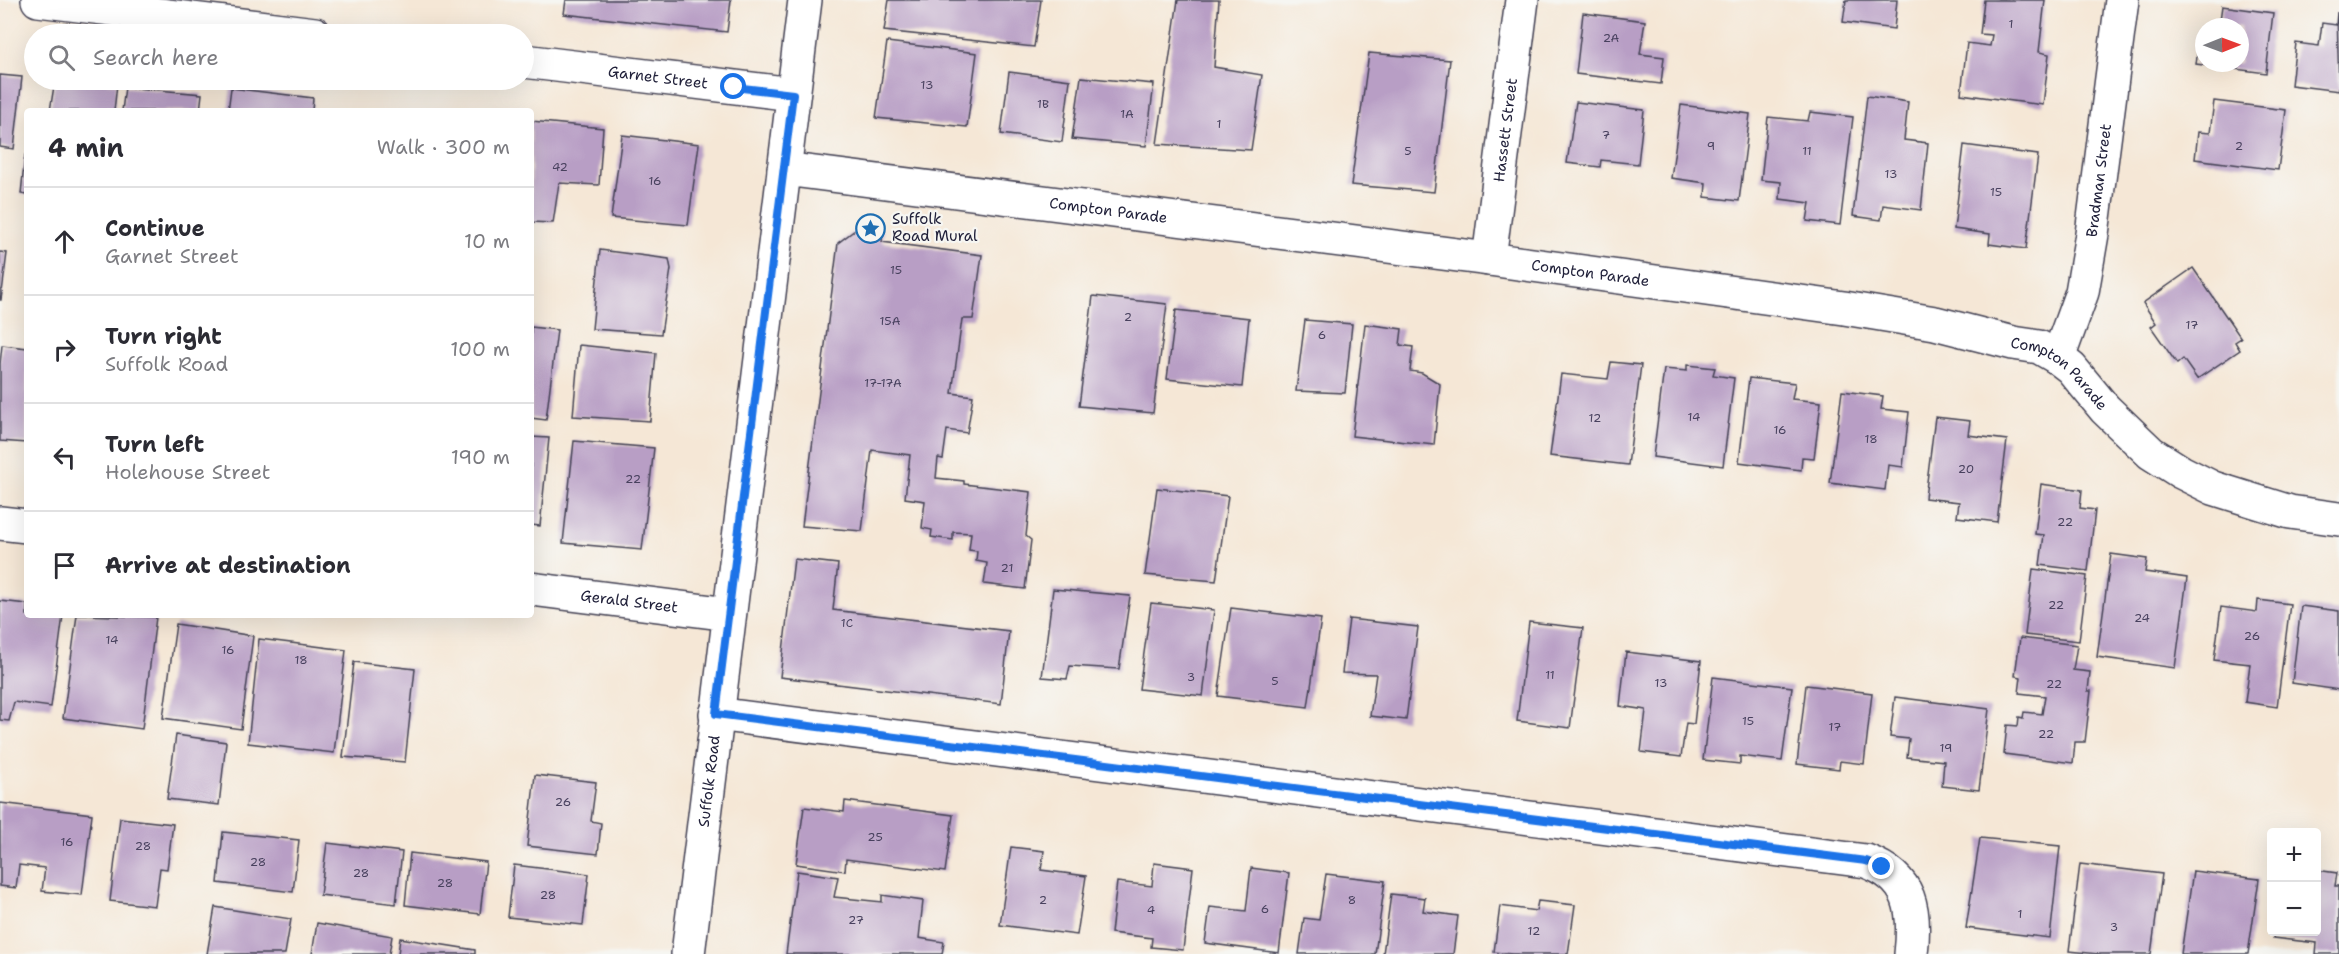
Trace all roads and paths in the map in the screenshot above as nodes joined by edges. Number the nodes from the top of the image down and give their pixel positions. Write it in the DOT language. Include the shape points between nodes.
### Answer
graph roads {
  1 [pos="38,0"];
  2 [pos="805,0"];
  3 [pos="1522,0"];
  4 [pos="2122,0"];
  5 [pos="234,24"];
  6 [pos="534,62"];
  7 [pos="793,94"];
  8 [pos="784,169"];
  9 [pos="1489,259"];
  10 [pos="2058,358"];
  11 [pos="2339,519"];
  12 [pos="0,523"];
  13 [pos="24,526"];
  14 [pos="534,589"];
  15 [pos="729,614"];
  16 [pos="716,714"];
  17 [pos="688,954"];
  18 [pos="1911,954"];
  1 -- 5 [label="street"];
  2 -- 7 [label="street, Suffolk Road"];
  3 -- 9 [label="street, Hassett Street"];
  4 -- 10 [label="street, Bradman Street" via="2084,280"];
  6 -- 7 [label="street, Garnet Street"];
  7 -- 8 [label="street, Suffolk Road"];
  8 -- 9 [label="street, Compton Parade"];
  8 -- 15 [label="street, Suffolk Road"];
  9 -- 10 [label="street, Compton Parade" via="1901,316 2039,347"];
  10 -- 11 [label="street, Compton Parade" via="2126,430 2151,453 2181,472 2250,501"];
  12 -- 13 [label="street"];
  14 -- 15 [label="street, Gerald Street"];
  15 -- 16 [label="street, Suffolk Road"];
  16 -- 17 [label="street, Suffolk Road"];
  16 -- 18 [label="street" via="1866,861 1882,867 1905,890 1913,920"];
}
